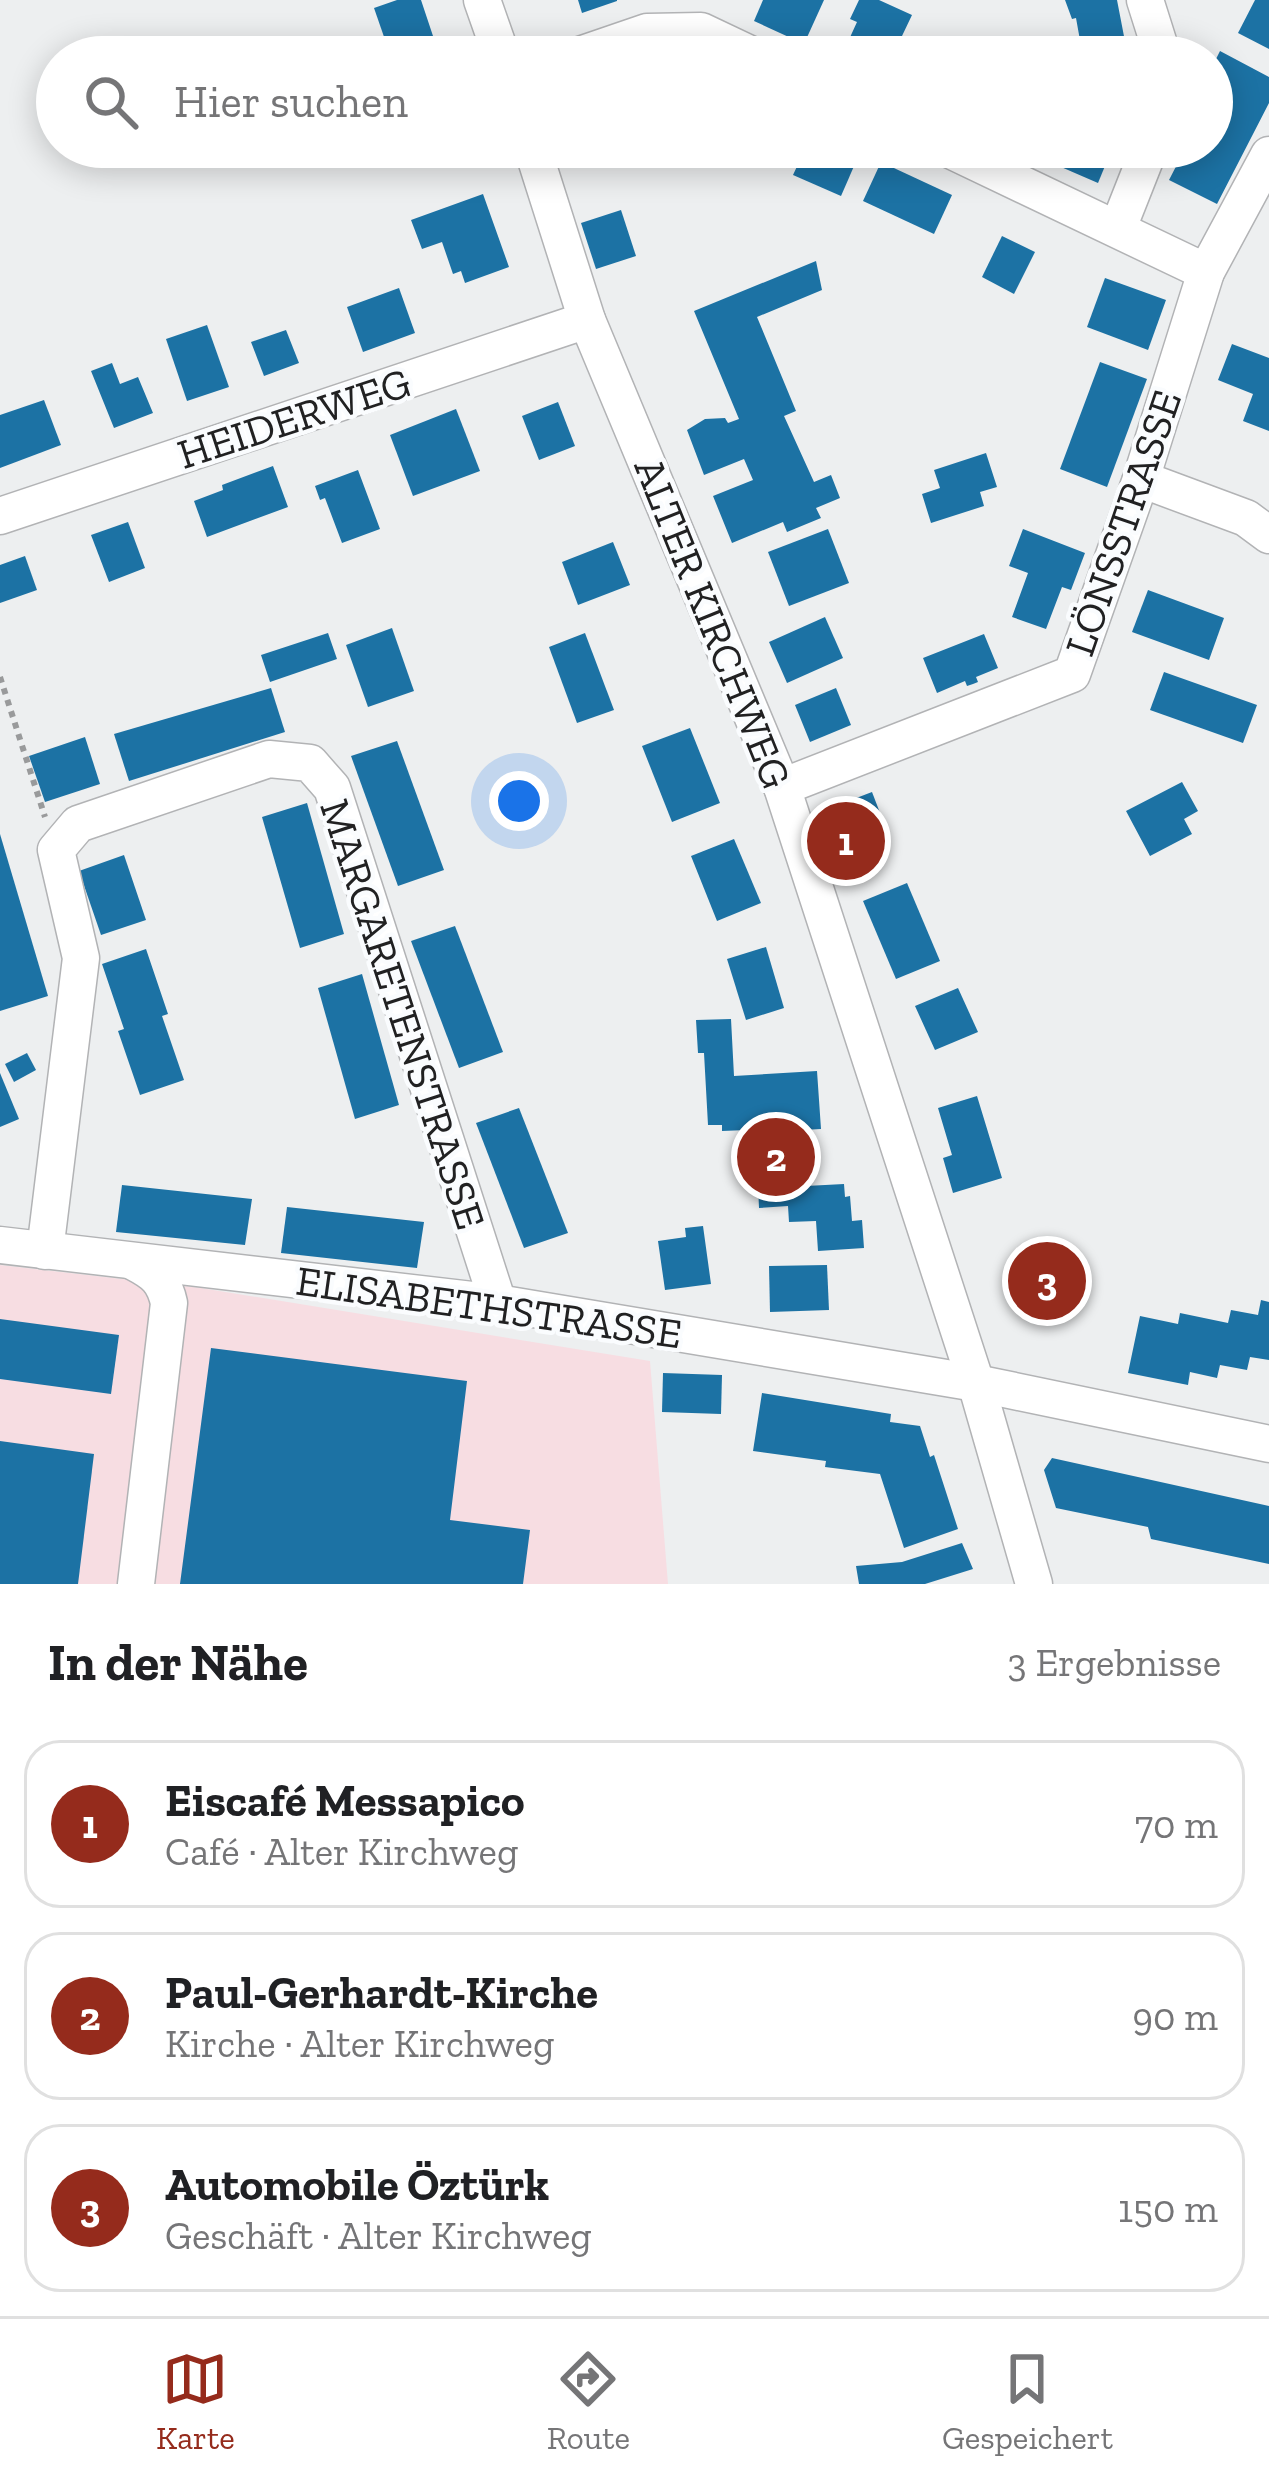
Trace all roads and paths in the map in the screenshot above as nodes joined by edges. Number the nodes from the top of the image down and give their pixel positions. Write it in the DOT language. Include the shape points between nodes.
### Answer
graph roads {
  1 [pos="482,0"];
  2 [pos="1145,0"];
  3 [pos="495,36"];
  4 [pos="634,36"];
  5 [pos="712,36"];
  6 [pos="1156,36"];
  7 [pos="1269,154"];
  8 [pos="539,168"];
  9 [pos="989,168"];
  10 [pos="1142,168"];
  11 [pos="1118,228"];
  12 [pos="1206,272"];
  13 [pos="587,320"];
  14 [pos="1141,478"];
  15 [pos="0,516"];
  16 [pos="1269,535"];
  17 [pos="0,677"];
  18 [pos="782,787"];
  19 [pos="56,850"];
  20 [pos="0,1245"];
  21 [pos="45,1251"];
  22 [pos="134,1262"];
  23 [pos="498,1303"];
  24 [pos="976,1383"];
  25 [pos="1269,1444"];
  26 [pos="136,1584"];
  27 [pos="1034,1584"];
  1 -- 3 [label="street"];
  2 -- 6 [label="street"];
  4 -- 5 [label="street"];
  7 -- 12 [label="street, LÖNSSTRASSE"];
  8 -- 13 [label="street, ALTER KIRCHWEG"];
  9 -- 11 [label="street"];
  10 -- 11 [label="street"];
  11 -- 12 [label="street"];
  12 -- 14 [label="street, LÖNSSTRASSE"];
  13 -- 15 [label="street, HEIDERWEG"];
  13 -- 18 [label="street, ALTER KIRCHWEG"];
  14 -- 16 [label="street" via="1246,518"];
  14 -- 18 [label="street, LÖNSSTRASSE" via="1072,674"];
  17 -- 19 [label="path"];
  18 -- 24 [label="street, ALTER KIRCHWEG"];
  19 -- 21 [label="street" via="81,958"];
  19 -- 23 [label="street, MARGARETENSTRASSE" via="78,824 268,759 310,763 332,788"];
  20 -- 21 [label="street, ELISABETHSTRASSE"];
  21 -- 22 [label="street, ELISABETHSTRASSE"];
  22 -- 23 [label="street, ELISABETHSTRASSE"];
  22 -- 26 [label="street" via="155,1273 169,1303"];
  23 -- 24 [label="street, ELISABETHSTRASSE"];
  24 -- 25 [label="street, ELISABETHSTRASSE"];
  24 -- 27 [label="street, ALTER KIRCHWEG"];
}
